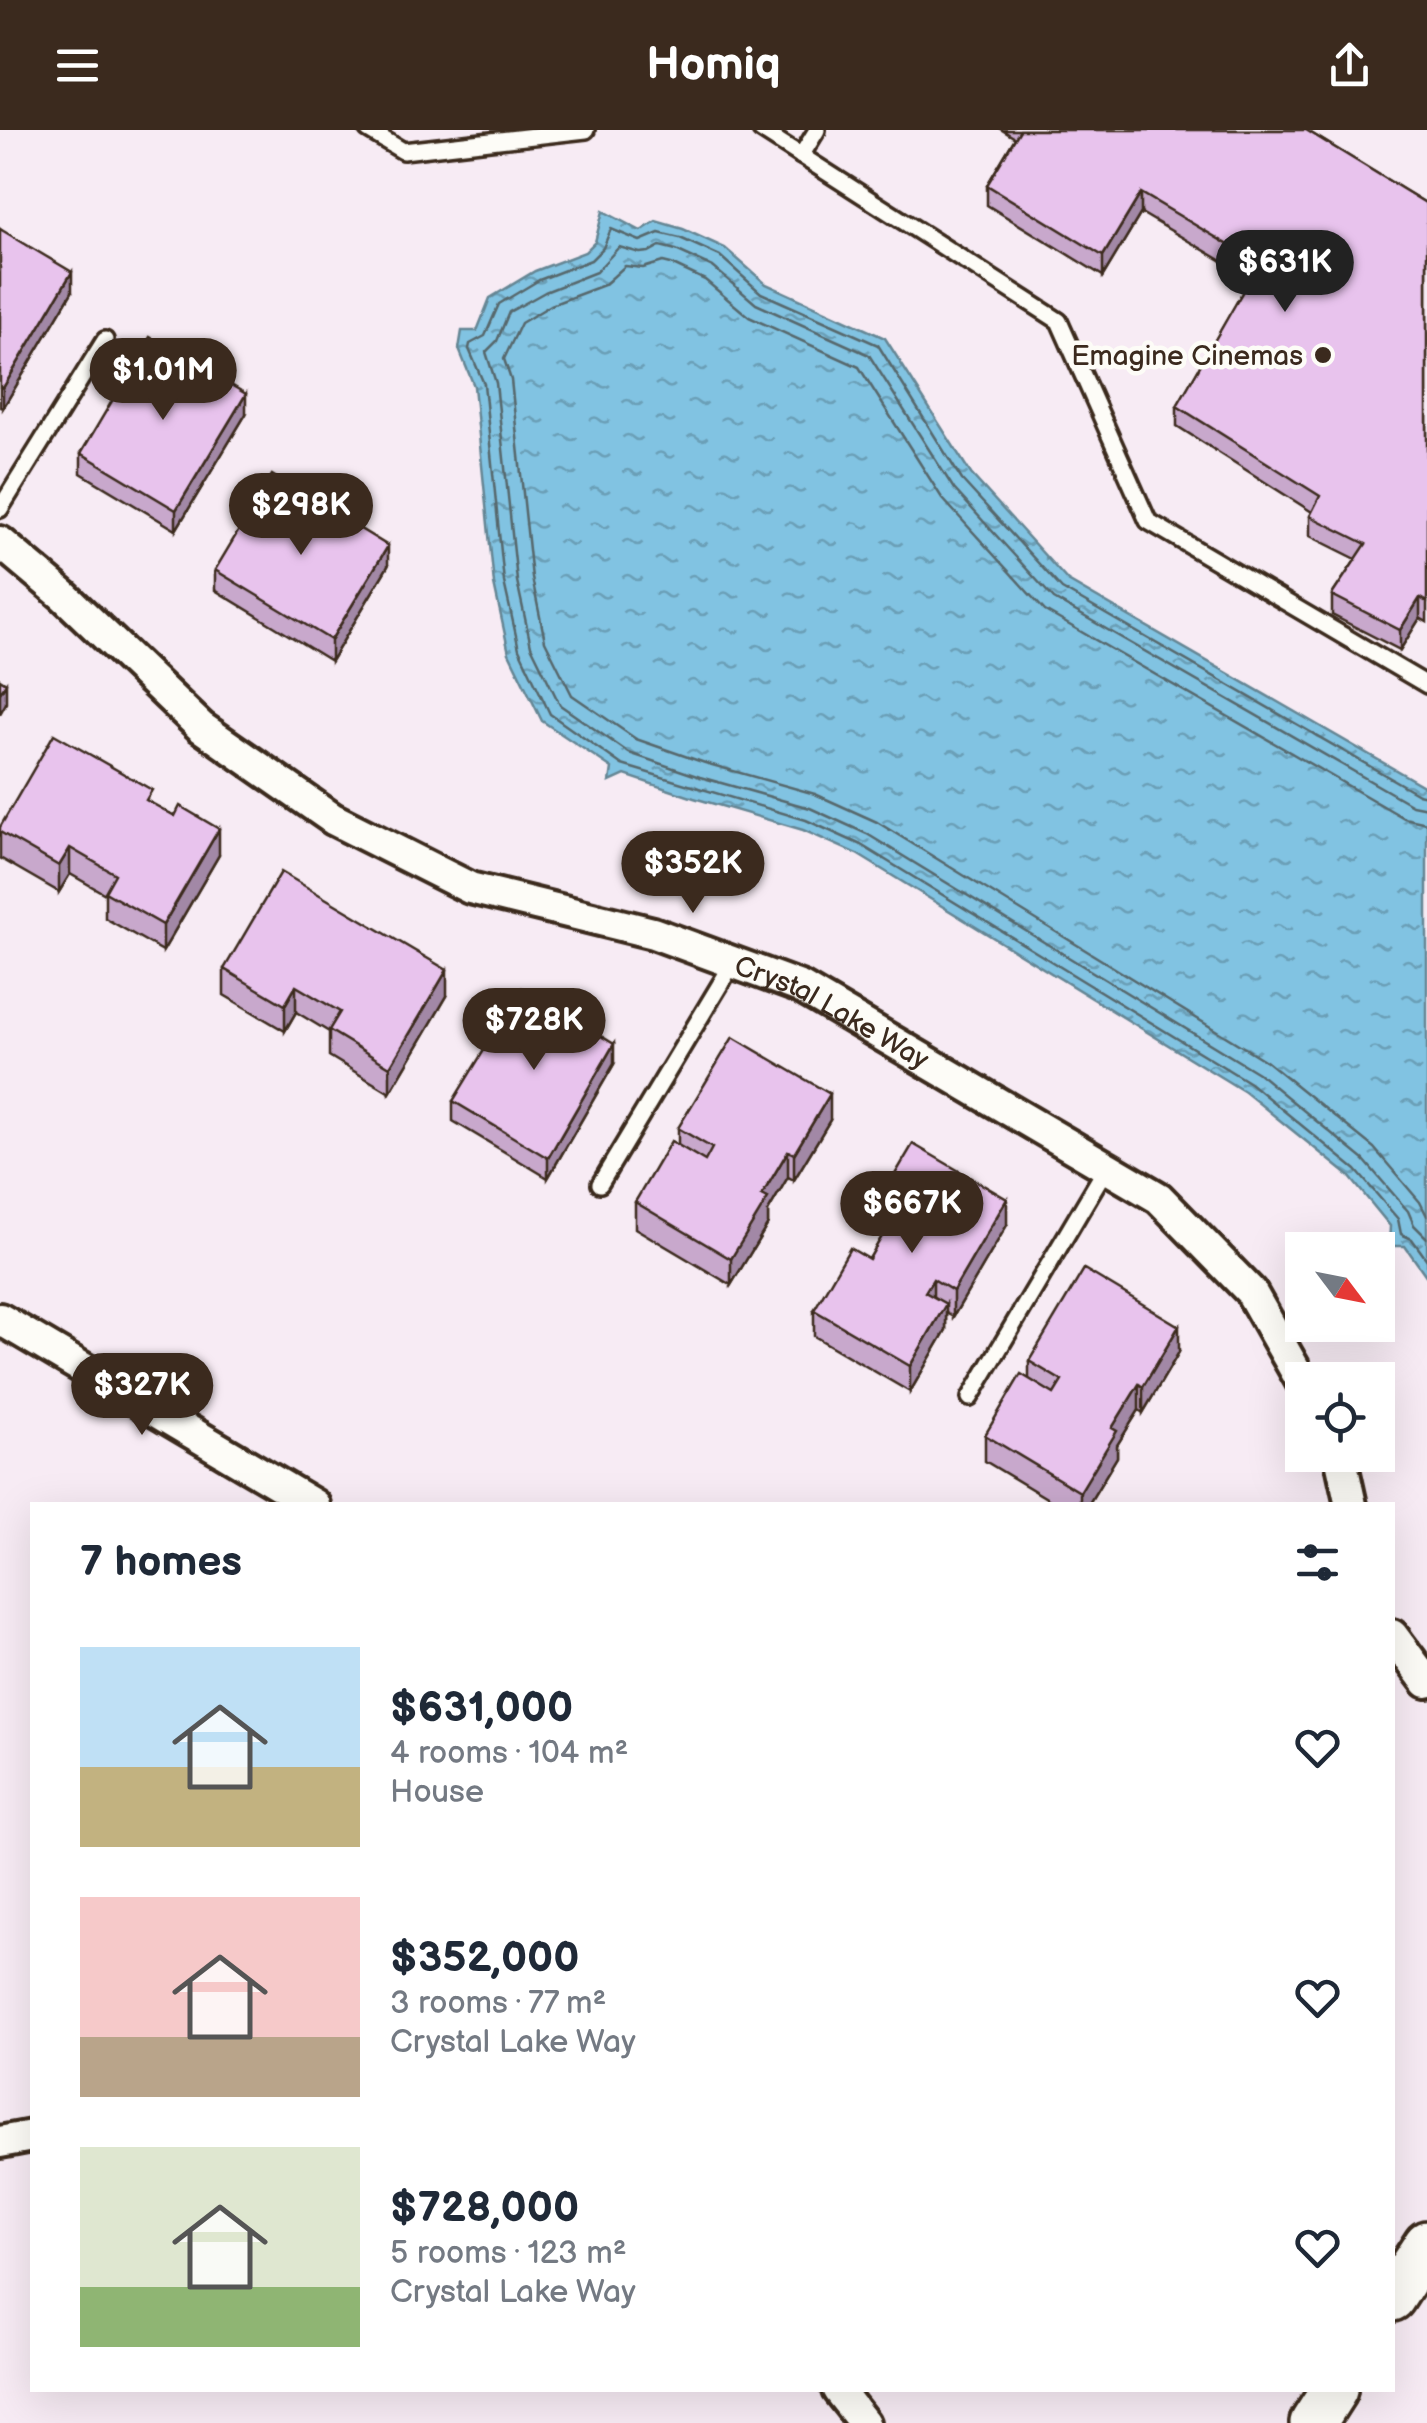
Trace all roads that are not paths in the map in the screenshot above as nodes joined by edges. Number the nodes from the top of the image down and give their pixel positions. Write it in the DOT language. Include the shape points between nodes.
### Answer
graph roads {
  1 [pos="368,130"];
  2 [pos="586,130"];
  3 [pos="760,130"];
  4 [pos="817,130"];
  5 [pos="801,156"];
  6 [pos="105,340"];
  7 [pos="0,510"];
  8 [pos="0,542"];
  9 [pos="1427,685"];
  10 [pos="733,962"];
  11 [pos="1106,1168"];
  12 [pos="600,1184"];
  13 [pos="0,1319"];
  14 [pos="1291,1362"];
  15 [pos="970,1398"];
  16 [pos="1344,1472"];
  17 [pos="309,1502"];
  18 [pos="1351,1502"];
  19 [pos="1395,1639"];
  20 [pos="1427,1682"];
  21 [pos="30,2136"];
  22 [pos="0,2142"];
  23 [pos="1427,2244"];
  24 [pos="1395,2293"];
  25 [pos="840,2392"];
  26 [pos="1333,2392"];
  27 [pos="864,2423"];
  28 [pos="1313,2423"];
  1 -- 2 [label="lane" via="402,151"];
  3 -- 5 [label="lane"];
  4 -- 5 [label="lane"];
  5 -- 9 [label="lane" via="1058,321 1148,521"];
  6 -- 7 [label="lane"];
  8 -- 10 [label="street, Crystal Lake Way" via="201,727 333,818 470,888 653,934"];
  10 -- 11 [label="street, Crystal Lake Way" via="800,986"];
  10 -- 12 [label="lane"];
  11 -- 14 [label="street, Crystal Lake Way" via="1159,1198 1251,1292"];
  11 -- 15 [label="lane"];
  13 -- 17 [label="street"];
  16 -- 18 [label="street"];
  19 -- 20 [label="street"];
  21 -- 22 [label="street"];
  23 -- 24 [label="street"];
  25 -- 27 [label="street"];
  26 -- 28 [label="street"];
}
